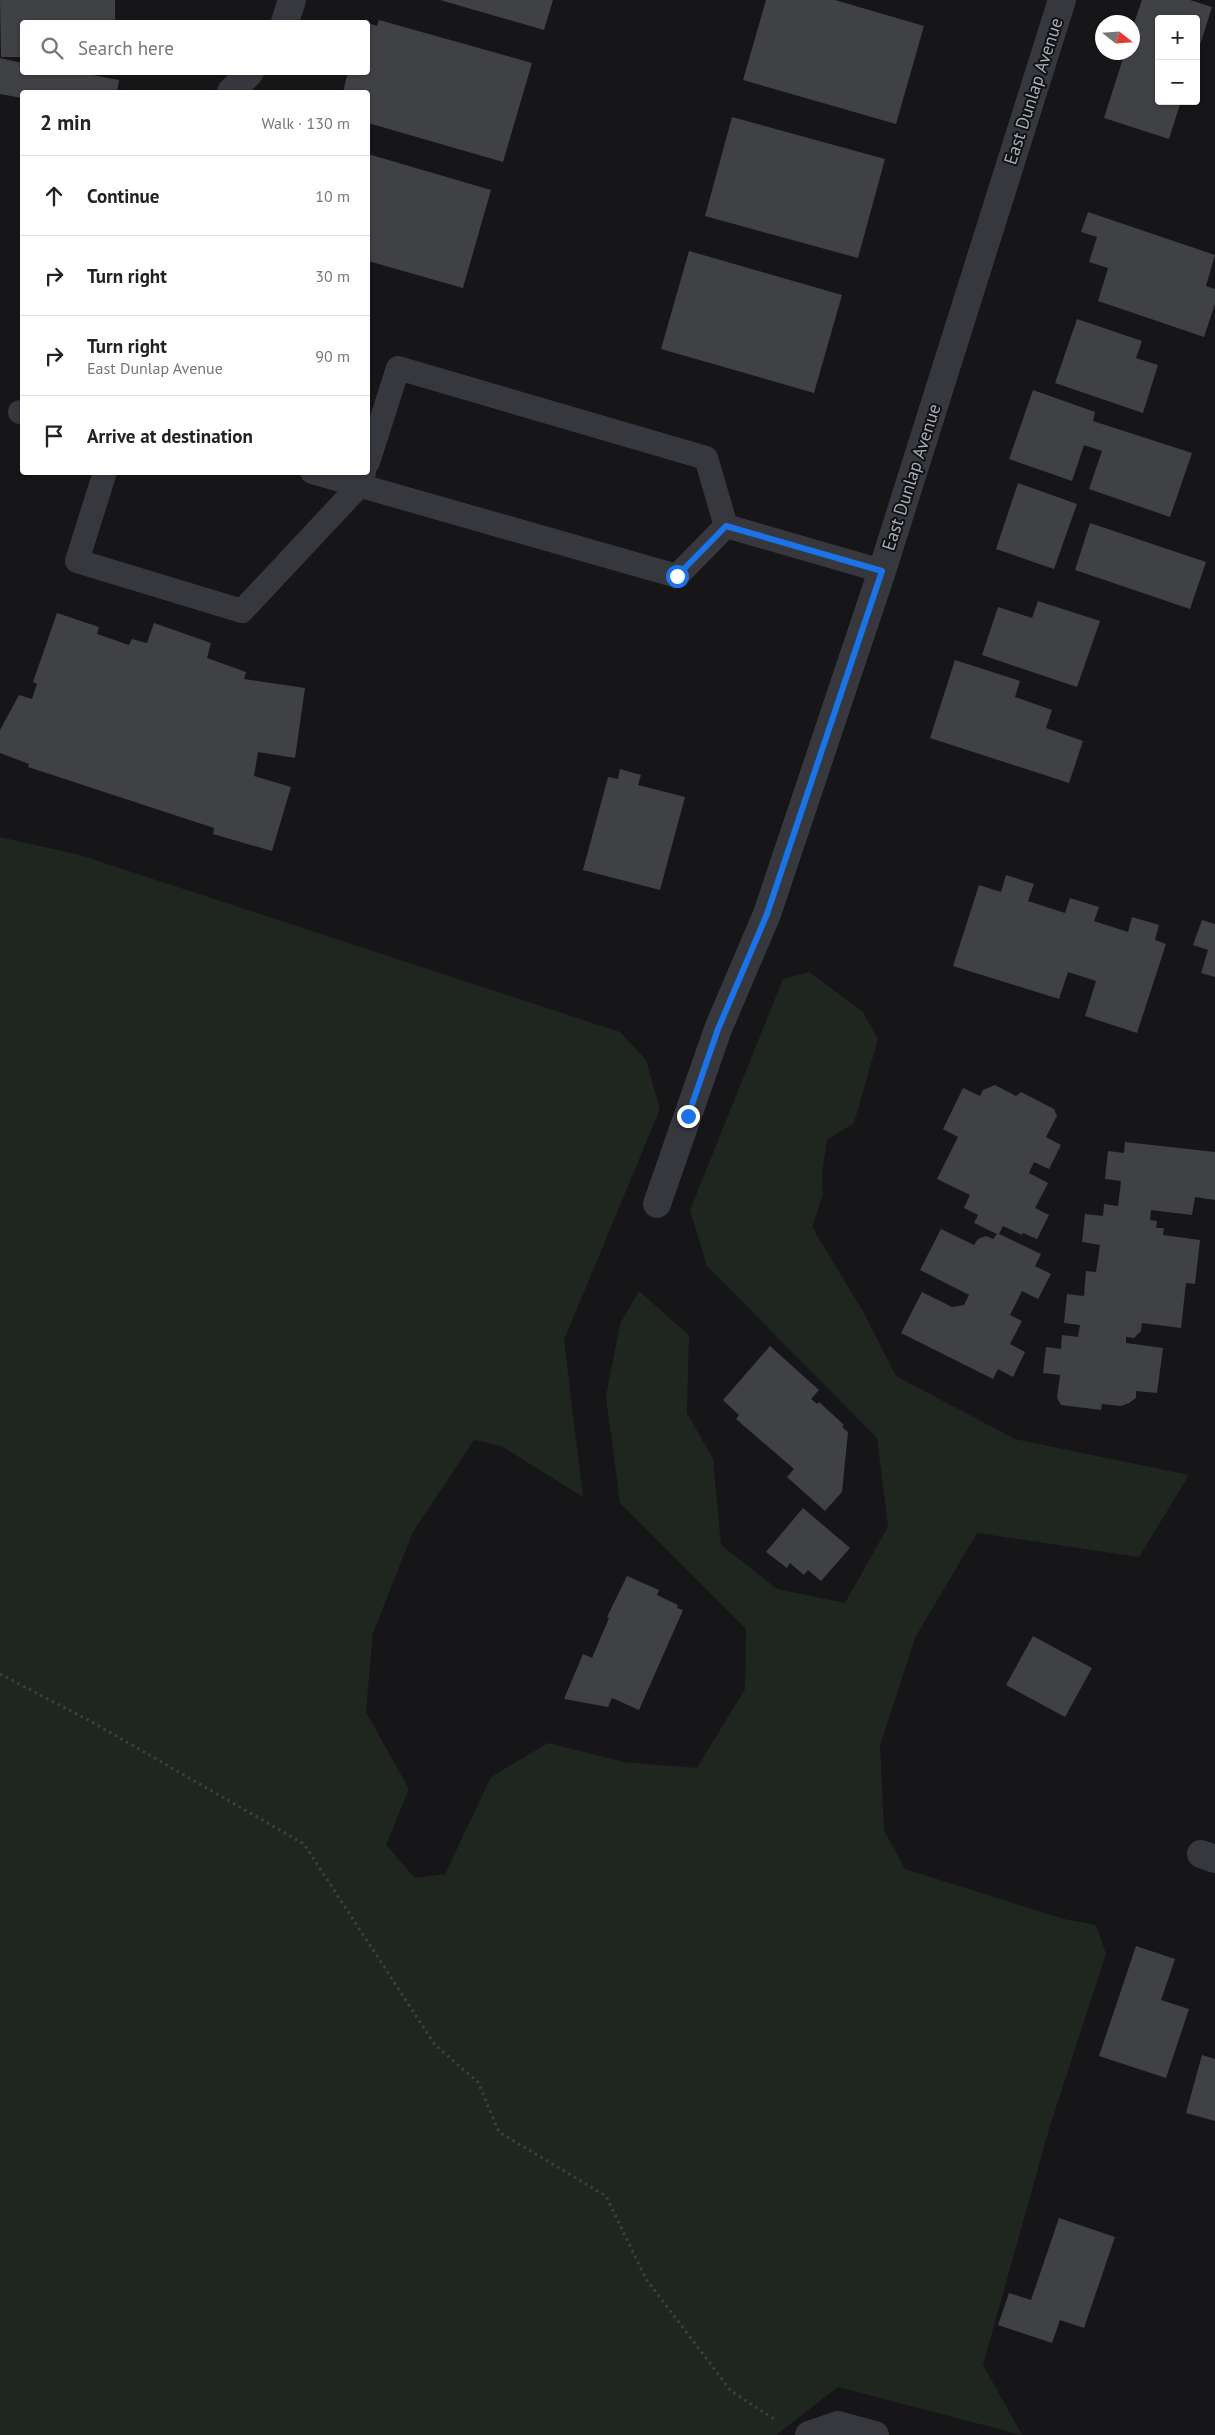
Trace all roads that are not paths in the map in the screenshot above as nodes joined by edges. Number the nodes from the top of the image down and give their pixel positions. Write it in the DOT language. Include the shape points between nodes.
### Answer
graph roads {
  1 [pos="292,0"];
  2 [pos="1062,0"];
  3 [pos="286,20"];
  4 [pos="247,75"];
  5 [pos="233,90"];
  6 [pos="370,456"];
  7 [pos="104,475"];
  8 [pos="333,475"];
  9 [pos="362,479"];
  10 [pos="726,526"];
  11 [pos="882,571"];
  12 [pos="657,1204"];
  13 [pos="809,2435"];
  14 [pos="875,2435"];
  1 -- 3 [label="street"];
  2 -- 11 [label="street, East Dunlap Avenue"];
  4 -- 5 [label="street"];
  6 -- 10 [label="lane" via="398,368 706,458"];
  7 -- 9 [label="lane" via="77,561 242,611"];
  8 -- 9 [label="lane"];
  9 -- 10 [label="lane" via="677,576"];
  10 -- 11 [label="lane"];
  11 -- 12 [label="street, East Dunlap Avenue" via="767,914 718,1029"];
  13 -- 14 [label="street" via="838,2425"];
}
